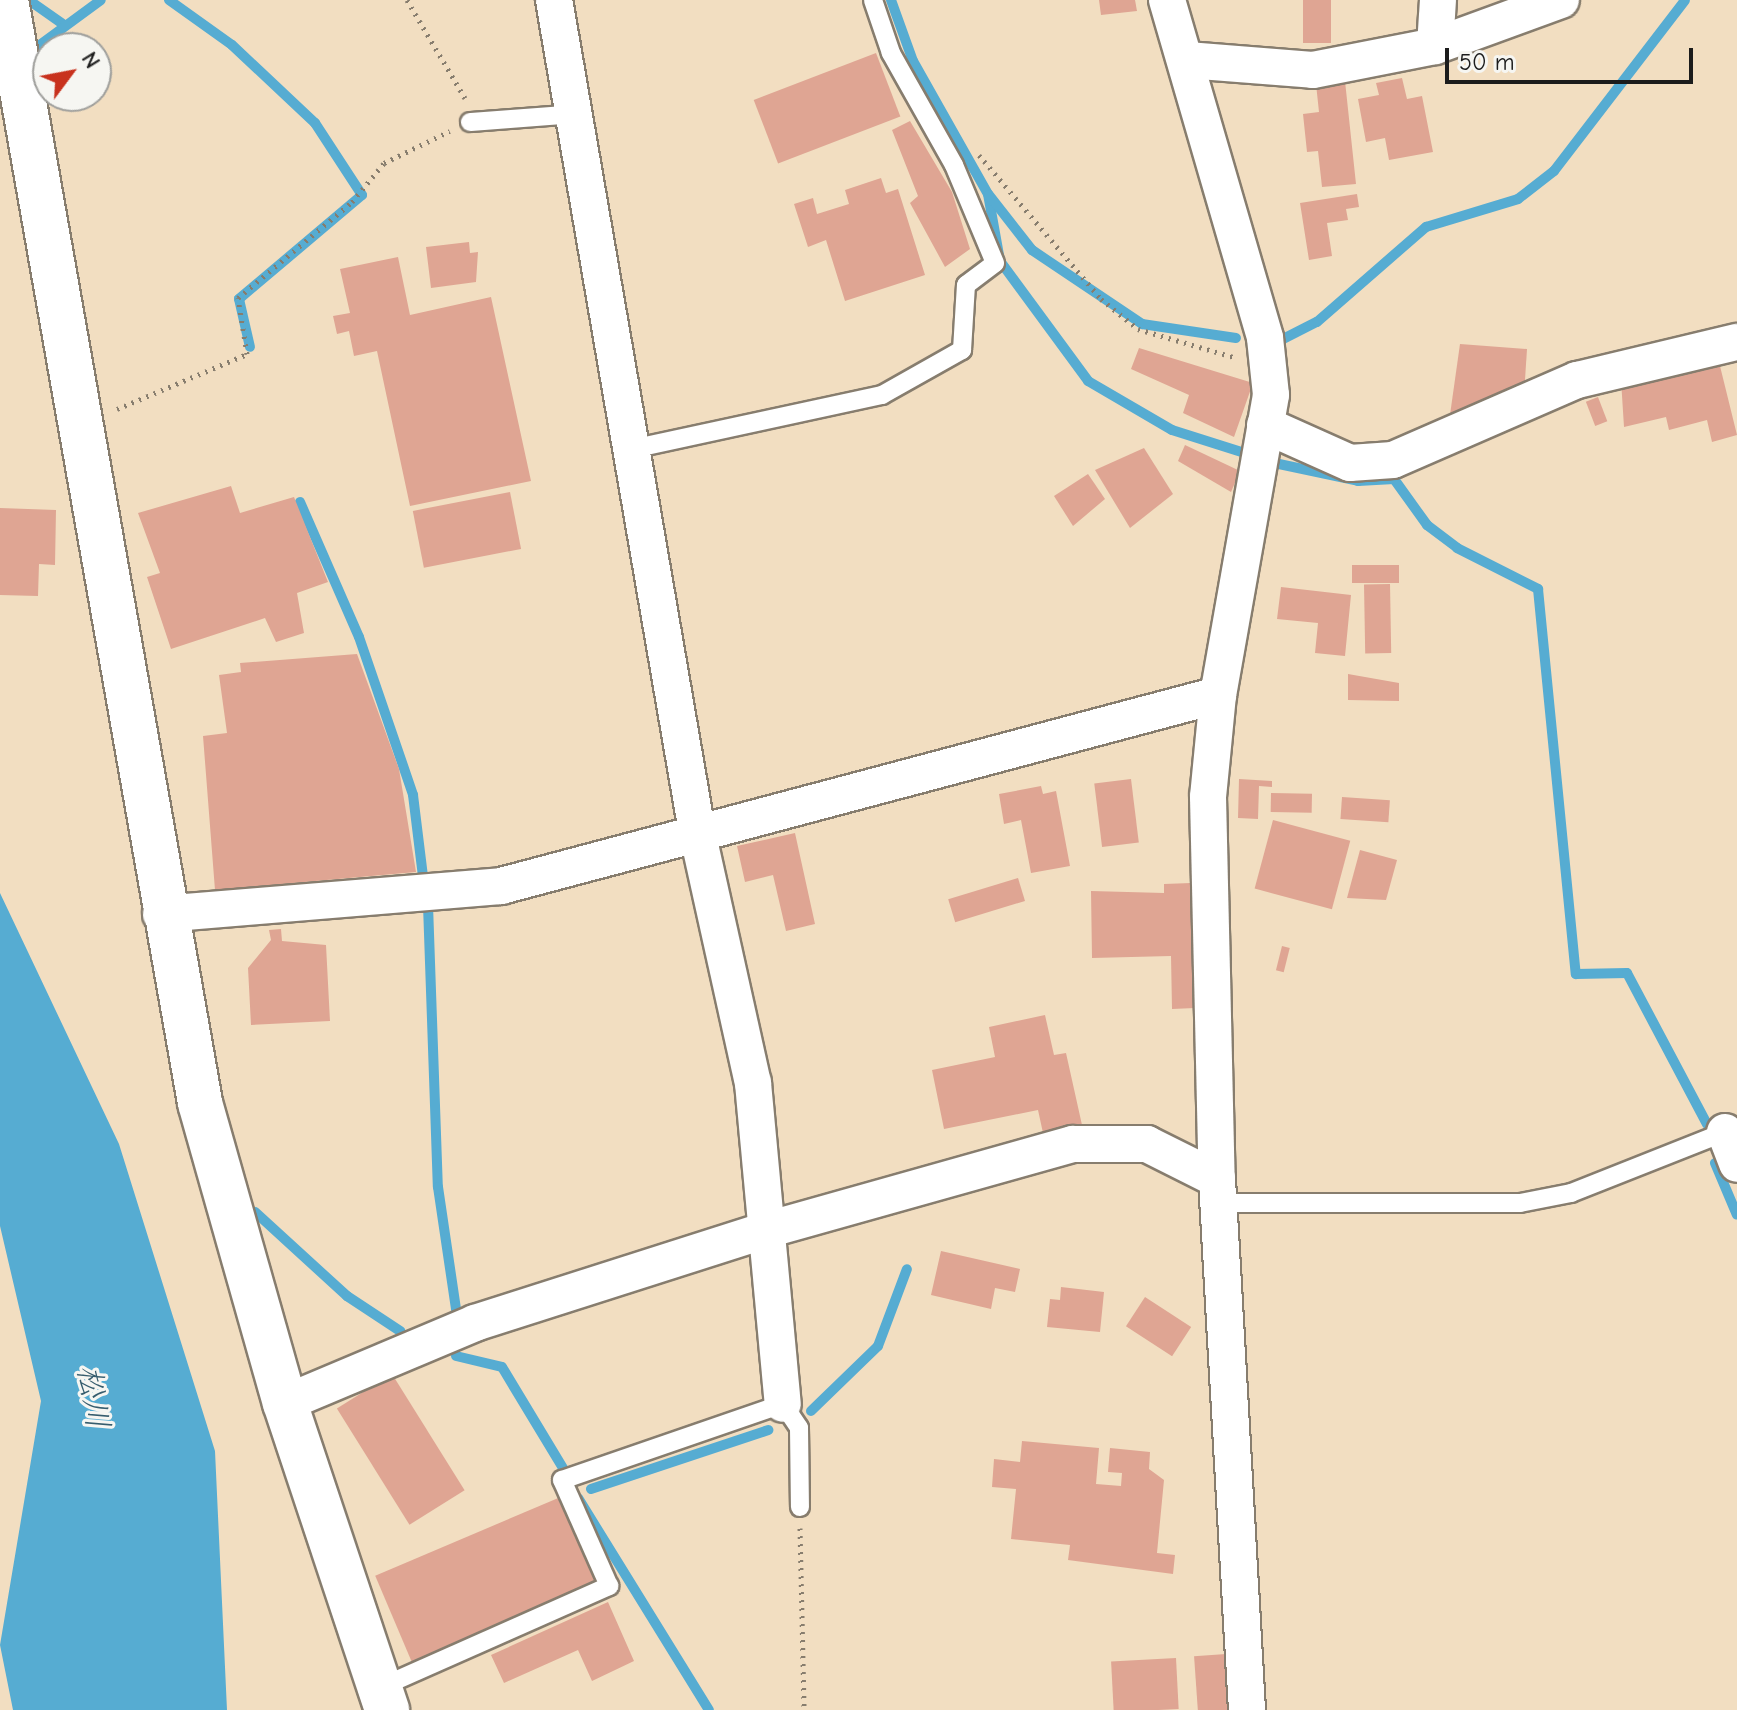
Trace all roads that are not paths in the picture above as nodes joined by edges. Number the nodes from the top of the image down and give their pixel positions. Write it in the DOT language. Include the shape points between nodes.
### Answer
graph roads {
  1 [pos="6,0"];
  2 [pos="554,0"];
  3 [pos="873,0"];
  4 [pos="1167,0"];
  5 [pos="1438,0"];
  6 [pos="1561,0"];
  7 [pos="1435,46"];
  8 [pos="1187,60"];
  9 [pos="576,114"];
  10 [pos="470,122"];
  11 [pos="13,123"];
  12 [pos="1737,342"];
  13 [pos="1265,425"];
  14 [pos="632,449"];
  15 [pos="1218,695"];
  16 [pos="697,831"];
  17 [pos="161,914"];
  18 [pos="1731,1148"];
  19 [pos="1218,1191"];
  20 [pos="763,1231"];
  21 [pos="285,1403"];
  22 [pos="783,1404"];
  23 [pos="800,1507"];
  24 [pos="382,1699"];
  25 [pos="1247,1710"];
  1 -- 11 [label="street"];
  2 -- 9 [label="street"];
  3 -- 14 [label="lane" via="891,53 954,165 995,263 966,285 962,350 882,395"];
  4 -- 8 [label="street"];
  5 -- 7 [label="street"];
  6 -- 7 [label="street"];
  7 -- 8 [label="street" via="1313,70"];
  8 -- 13 [label="street" via="1267,353"];
  9 -- 10 [label="lane"];
  9 -- 14 [label="street"];
  11 -- 17 [label="street" via="78,426"];
  12 -- 13 [label="street" via="1577,380 1393,460 1350,463"];
  13 -- 15 [label="street"];
  14 -- 16 [label="street"];
  15 -- 16 [label="street"];
  15 -- 19 [label="street" via="1208,797"];
  16 -- 17 [label="street" via="501,886"];
  16 -- 20 [label="street" via="753,1083"];
  17 -- 21 [label="street" via="200,1103"];
  18 -- 19 [label="lane" via="1520,1203"];
  19 -- 20 [label="street" via="1147,1144 1073,1144"];
  19 -- 25 [label="street"];
  20 -- 21 [label="street" via="391,1353"];
  20 -- 22 [label="street"];
  21 -- 24 [label="street"];
  22 -- 23 [label="lane" via="799,1428"];
  22 -- 24 [label="lane" via="562,1480 609,1586"];
}
